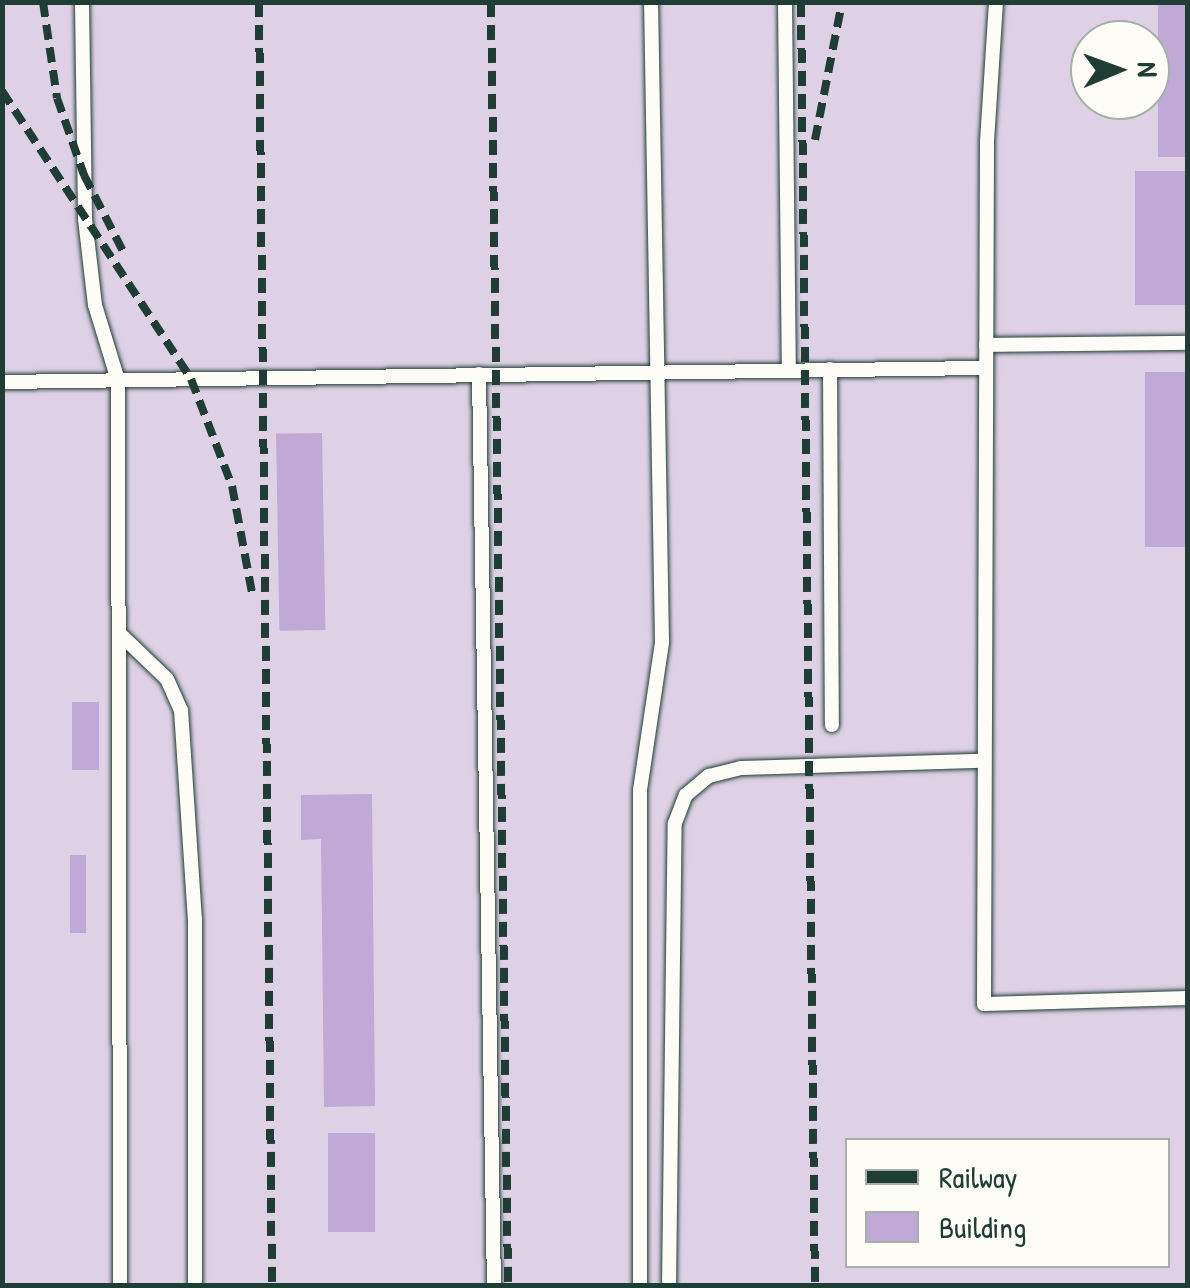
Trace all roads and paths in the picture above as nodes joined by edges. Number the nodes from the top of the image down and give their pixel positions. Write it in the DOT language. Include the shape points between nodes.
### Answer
graph roads {
  1 [pos="82,2"];
  2 [pos="650,2"];
  3 [pos="785,2"];
  4 [pos="996,2"];
  5 [pos="1188,343"];
  6 [pos="986,345"];
  7 [pos="986,368"];
  8 [pos="830,369"];
  9 [pos="789,370"];
  10 [pos="654,372"];
  11 [pos="479,374"];
  12 [pos="118,380"];
  13 [pos="2,382"];
  14 [pos="118,633"];
  15 [pos="832,726"];
  16 [pos="983,761"];
  17 [pos="1188,998"];
  18 [pos="120,1286"];
  19 [pos="195,1286"];
  20 [pos="494,1286"];
  21 [pos="640,1286"];
  22 [pos="669,1286"];
  1 -- 12 [label="lane" via="86,219 95,304"];
  2 -- 10 [label="lane"];
  3 -- 9 [label="lane"];
  4 -- 6 [label="lane"];
  5 -- 6 [label="lane"];
  6 -- 7 [label="lane"];
  7 -- 8 [label="lane"];
  7 -- 16 [label="lane"];
  8 -- 9 [label="lane"];
  8 -- 15 [label="lane"];
  9 -- 10 [label="lane"];
  10 -- 11 [label="lane"];
  10 -- 21 [label="lane" via="662,642 640,790"];
  11 -- 12 [label="lane"];
  11 -- 20 [label="lane"];
  12 -- 13 [label="lane"];
  12 -- 14 [label="lane"];
  14 -- 18 [label="lane"];
  14 -- 19 [label="lane" via="167,680 181,710 195,919"];
  16 -- 17 [label="lane" via="984,1004"];
  16 -- 22 [label="lane" via="741,768 709,776 686,795 676,823"];
}
